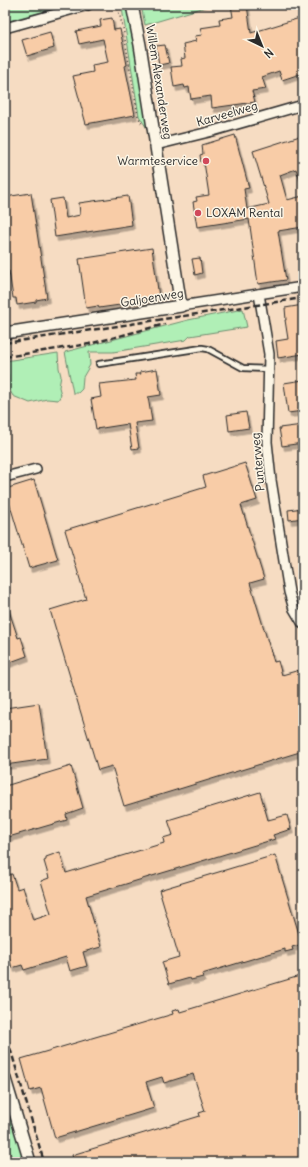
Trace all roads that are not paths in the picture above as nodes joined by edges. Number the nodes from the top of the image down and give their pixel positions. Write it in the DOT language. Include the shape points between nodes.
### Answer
graph roads {
  1 [pos="132,5"];
  2 [pos="85,6"];
  3 [pos="70,7"];
  4 [pos="5,28"];
  5 [pos="303,104"];
  6 [pos="156,145"];
  7 [pos="303,287"];
  8 [pos="259,294"];
  9 [pos="181,306"];
  10 [pos="5,334"];
  11 [pos="99,364"];
  12 [pos="268,369"];
  13 [pos="36,469"];
  14 [pos="5,477"];
  15 [pos="303,624"];
  16 [pos="5,1079"];
  17 [pos="30,1162"];
  1 -- 6 [label="street, Willem Alexanderweg"];
  2 -- 3 [label="street"];
  3 -- 4 [label="street"];
  5 -- 6 [label="street, Karveelweg" via="221,129"];
  6 -- 9 [label="street, Willem Alexanderweg"];
  7 -- 8 [label="street, Galjoenweg"];
  8 -- 9 [label="street, Galjoenweg"];
  8 -- 12 [label="street, Punterweg" via="269,354"];
  9 -- 10 [label="street, Galjoenweg"];
  11 -- 12 [label="lane" via="202,348 243,368"];
  12 -- 15 [label="street, Punterweg" via="267,442 271,480 289,592 294,609"];
  13 -- 14 [label="street"];
  16 -- 17 [label="street"];
}
